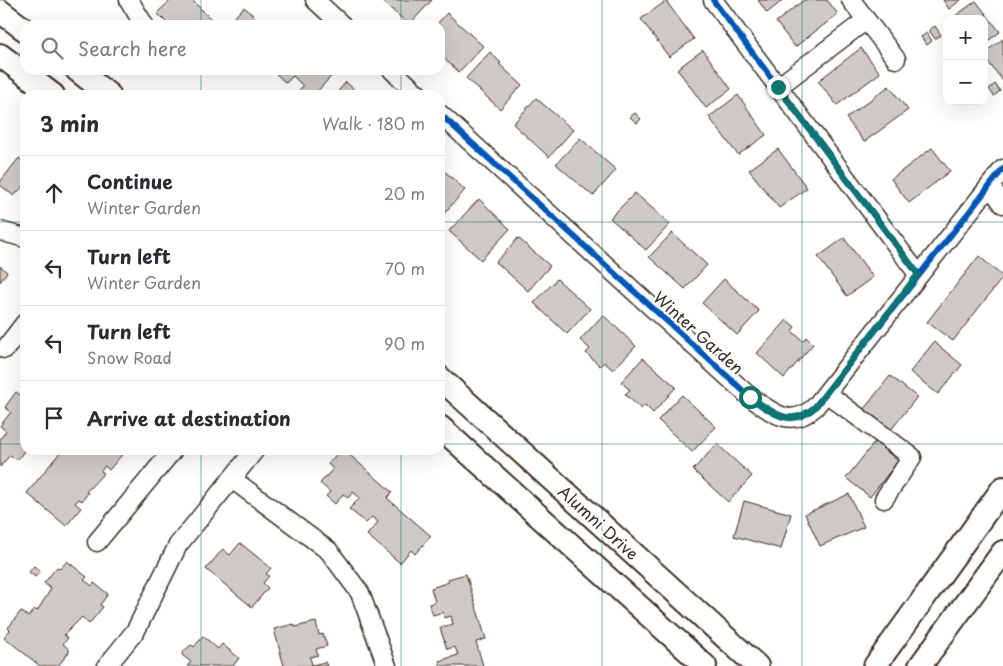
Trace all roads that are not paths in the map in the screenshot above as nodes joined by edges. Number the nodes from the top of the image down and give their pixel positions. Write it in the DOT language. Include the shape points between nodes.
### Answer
graph roads {
  1 [pos="315,0"];
  2 [pos="713,0"];
  3 [pos="851,0"];
  4 [pos="137,2"];
  5 [pos="0,11"];
  6 [pos="142,20"];
  7 [pos="337,20"];
  8 [pos="866,20"];
  9 [pos="20,26"];
  10 [pos="0,55"];
  11 [pos="896,59"];
  12 [pos="20,70"];
  13 [pos="26,75"];
  14 [pos="83,75"];
  15 [pos="397,75"];
  16 [pos="778,87"];
  17 [pos="46,90"];
  18 [pos="103,90"];
  19 [pos="414,90"];
  20 [pos="445,119"];
  21 [pos="1003,169"];
  22 [pos="990,186"];
  23 [pos="1003,204"];
  24 [pos="0,231"];
  25 [pos="20,237"];
  26 [pos="918,274"];
  27 [pos="20,330"];
  28 [pos="5,349"];
  29 [pos="445,383"];
  30 [pos="826,393"];
  31 [pos="445,431"];
  32 [pos="169,455"];
  33 [pos="251,455"];
  34 [pos="232,480"];
  35 [pos="1003,488"];
  36 [pos="884,499"];
  37 [pos="97,542"];
  38 [pos="1003,552"];
  39 [pos="107,666"];
  40 [pos="387,666"];
  41 [pos="705,666"];
  42 [pos="757,666"];
  43 [pos="875,666"];
  44 [pos="920,666"];
  1 -- 7 [label="street"];
  2 -- 16 [label="street"];
  3 -- 8 [label="street"];
  4 -- 6 [label="street"];
  5 -- 9 [label="main road"];
  8 -- 11 [label="street"];
  8 -- 16 [label="street"];
  10 -- 12 [label="main road"];
  13 -- 17 [label="main road"];
  14 -- 18 [label="main road"];
  15 -- 19 [label="street"];
  16 -- 26 [label="street"];
  20 -- 30 [label="street, Winter Garden" via="757,402 792,419 806,415"];
  21 -- 22 [label="street, Winter Garden"];
  22 -- 23 [label="street"];
  22 -- 26 [label="street, Winter Garden"];
  24 -- 25 [label="street"];
  26 -- 30 [label="street, Winter Garden"];
  27 -- 28 [label="street"];
  29 -- 42 [label="main road, Alumni Drive"];
  30 -- 36 [label="street" via="912,457"];
  31 -- 41 [label="main road"];
  32 -- 37 [label="street"];
  33 -- 34 [label="street"];
  34 -- 39 [label="street" via="178,546 136,630"];
  34 -- 40 [label="street" via="329,552 360,593"];
  35 -- 43 [label="main road"];
  38 -- 44 [label="main road"];
}
